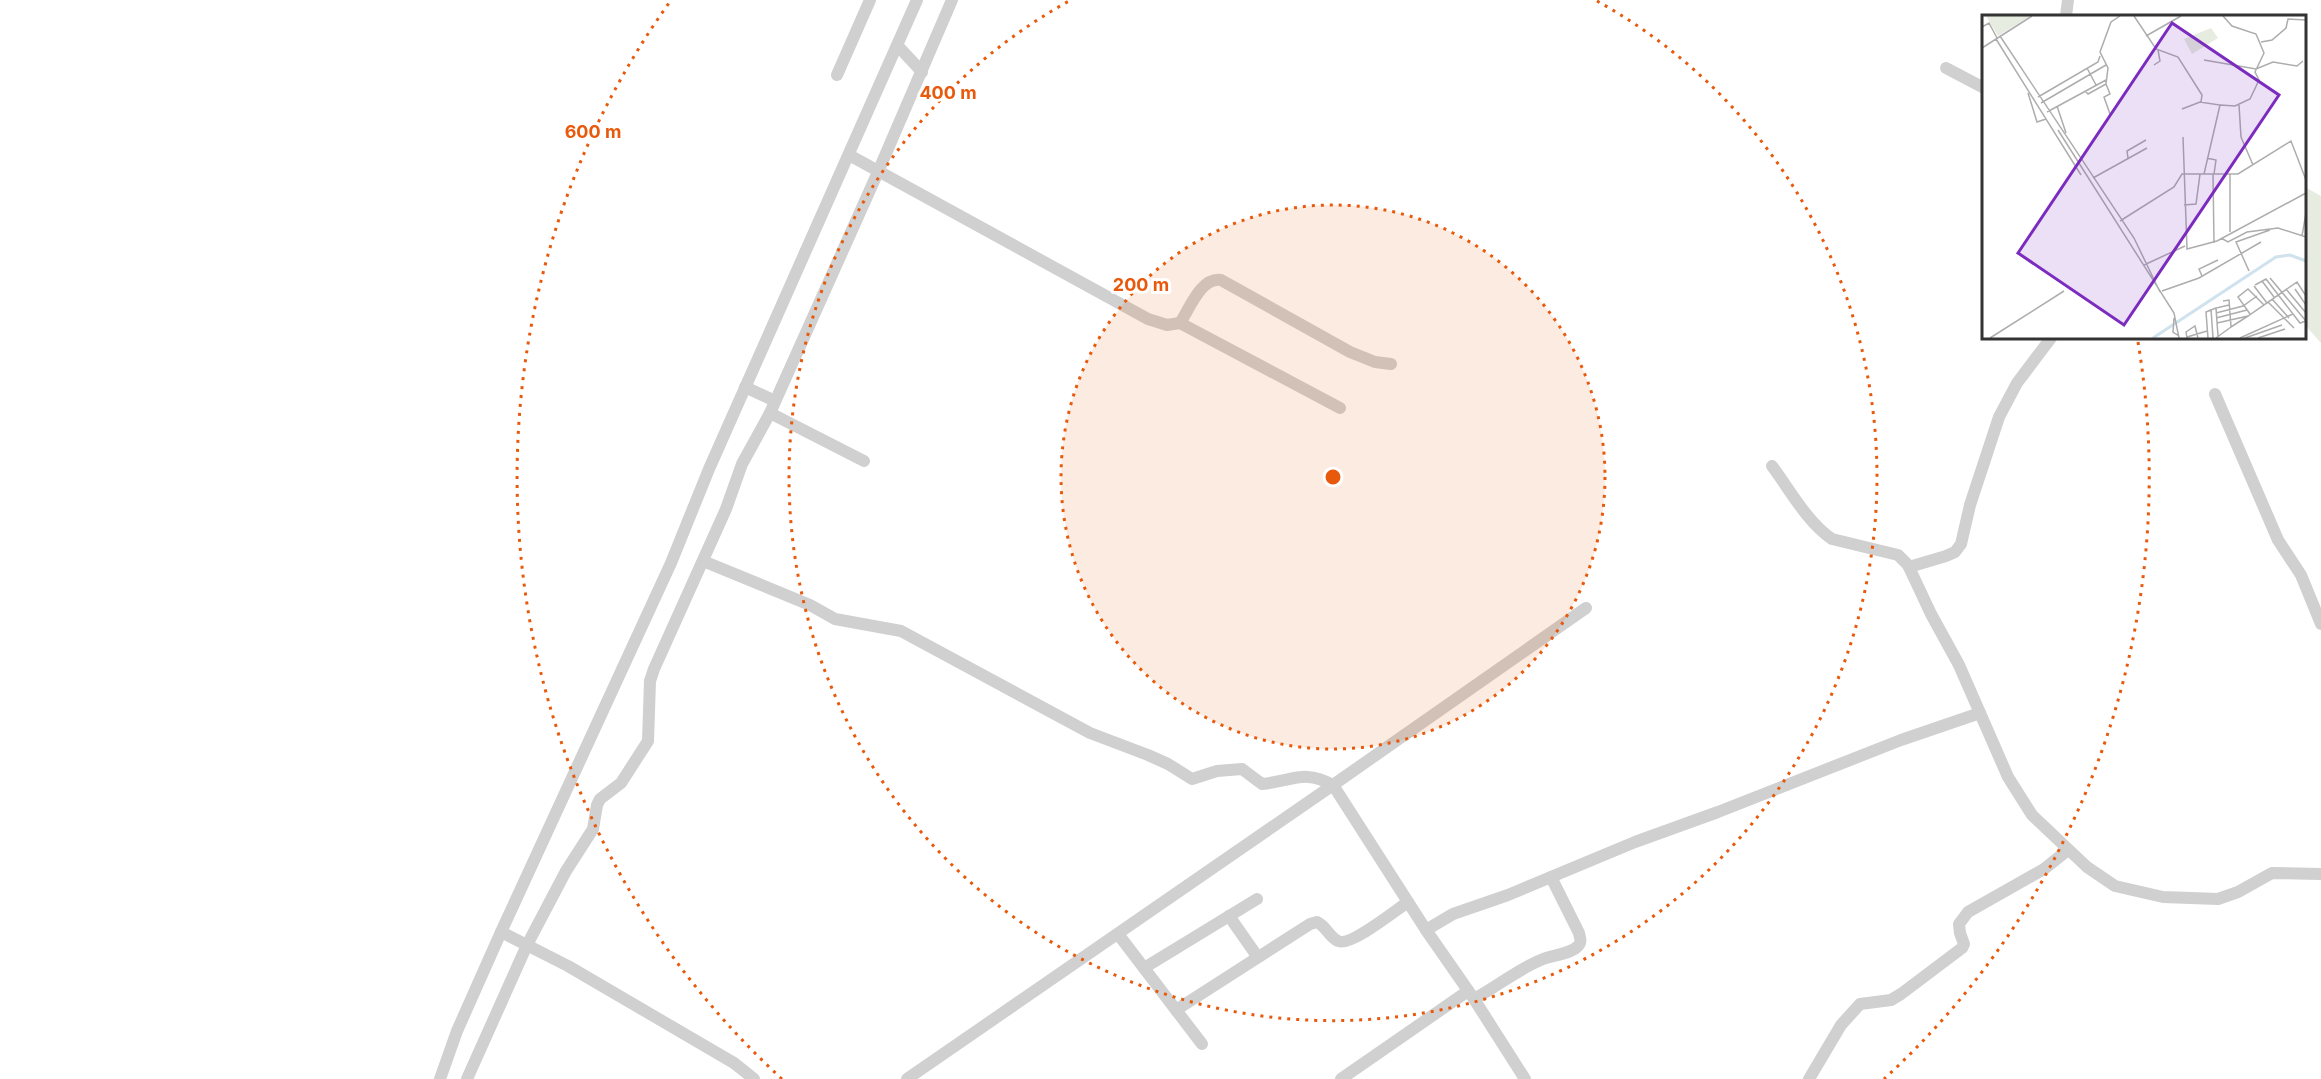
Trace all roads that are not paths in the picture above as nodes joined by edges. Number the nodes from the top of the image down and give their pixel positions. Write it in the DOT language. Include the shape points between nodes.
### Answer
graph roads {
  1 [pos="870,0"];
  2 [pos="917,0"];
  3 [pos="952,0"];
  4 [pos="2067,0"];
  5 [pos="2066,15"];
  6 [pos="898,46"];
  7 [pos="1946,68"];
  8 [pos="922,72"];
  9 [pos="837,75"];
  10 [pos="1982,87"];
  11 [pos="849,155"];
  12 [pos="878,172"];
  13 [pos="1180,323"];
  14 [pos="2050,339"];
  15 [pos="1391,364"];
  16 [pos="745,387"];
  17 [pos="2215,393"];
  18 [pos="773,407"];
  19 [pos="1340,408"];
  20 [pos="864,461"];
  21 [pos="1772,466"];
  22 [pos="703,561"];
  23 [pos="1909,567"];
  24 [pos="1586,608"];
  25 [pos="2321,624"];
  26 [pos="1980,713"];
  27 [pos="1333,785"];
  28 [pos="2068,850"];
  29 [pos="2321,874"];
  30 [pos="1551,877"];
  31 [pos="1257,899"];
  32 [pos="1408,902"];
  33 [pos="1230,916"];
  34 [pos="1426,930"];
  35 [pos="501,932"];
  36 [pos="1118,934"];
  37 [pos="527,945"];
  38 [pos="1257,956"];
  39 [pos="1144,968"];
  40 [pos="1471,995"];
  41 [pos="1176,1010"];
  42 [pos="1202,1044"];
  43 [pos="440,1079"];
  44 [pos="467,1079"];
  45 [pos="754,1079"];
  46 [pos="907,1079"];
  47 [pos="1341,1079"];
  48 [pos="1525,1079"];
  49 [pos="1809,1079"];
  1 -- 9 [label="street"];
  2 -- 6 [label="street"];
  3 -- 8 [label="street"];
  4 -- 5 [label="street"];
  6 -- 8 [label="street"];
  6 -- 11 [label="street"];
  7 -- 10 [label="street"];
  8 -- 12 [label="street"];
  11 -- 12 [label="street"];
  11 -- 16 [label="street"];
  12 -- 13 [label="street" via="1148,319 1167,325"];
  12 -- 18 [label="street"];
  13 -- 15 [label="street" via="1205,284 1221,280 1350,352"];
  13 -- 19 [label="street"];
  14 -- 23 [label="street" via="2017,383 1999,417 1961,544 1946,556"];
  16 -- 18 [label="street"];
  16 -- 35 [label="street" via="671,563"];
  17 -- 25 [label="street" via="2278,540 2301,575"];
  18 -- 20 [label="street"];
  18 -- 22 [label="street" via="742,464"];
  21 -- 23 [label="street" via="1826,535 1898,555"];
  22 -- 27 [label="street" via="810,604 835,619 901,631 1090,733 1148,755 1192,779 1242,769 1262,784 1309,775"];
  22 -- 37 [label="street" via="650,681 648,741 621,783 600,799 592,828"];
  23 -- 26 [label="street"];
  24 -- 27 [label="street"];
  26 -- 28 [label="street" via="2026,807"];
  26 -- 30 [label="street"];
  27 -- 32 [label="street"];
  27 -- 36 [label="street"];
  28 -- 29 [label="street" via="2115,886 2163,897 2218,899 2272,873"];
  28 -- 49 [label="street" via="2044,869 1968,912 1959,924 1962,948 1915,984 1891,1000 1860,1004 1841,1025"];
  30 -- 34 [label="street" via="1453,914"];
  30 -- 40 [label="street" via="1580,933 1579,946"];
  31 -- 33 [label="street"];
  32 -- 34 [label="street"];
  32 -- 38 [label="street" via="1344,943 1317,922"];
  33 -- 38 [label="street"];
  33 -- 39 [label="street"];
  34 -- 40 [label="street"];
  35 -- 37 [label="street"];
  35 -- 43 [label="street"];
  36 -- 39 [label="street"];
  36 -- 46 [label="street"];
  37 -- 44 [label="street"];
  37 -- 45 [label="street" via="734,1063"];
  38 -- 41 [label="street"];
  39 -- 41 [label="street"];
  40 -- 47 [label="street"];
  40 -- 48 [label="street"];
  41 -- 42 [label="street"];
}
